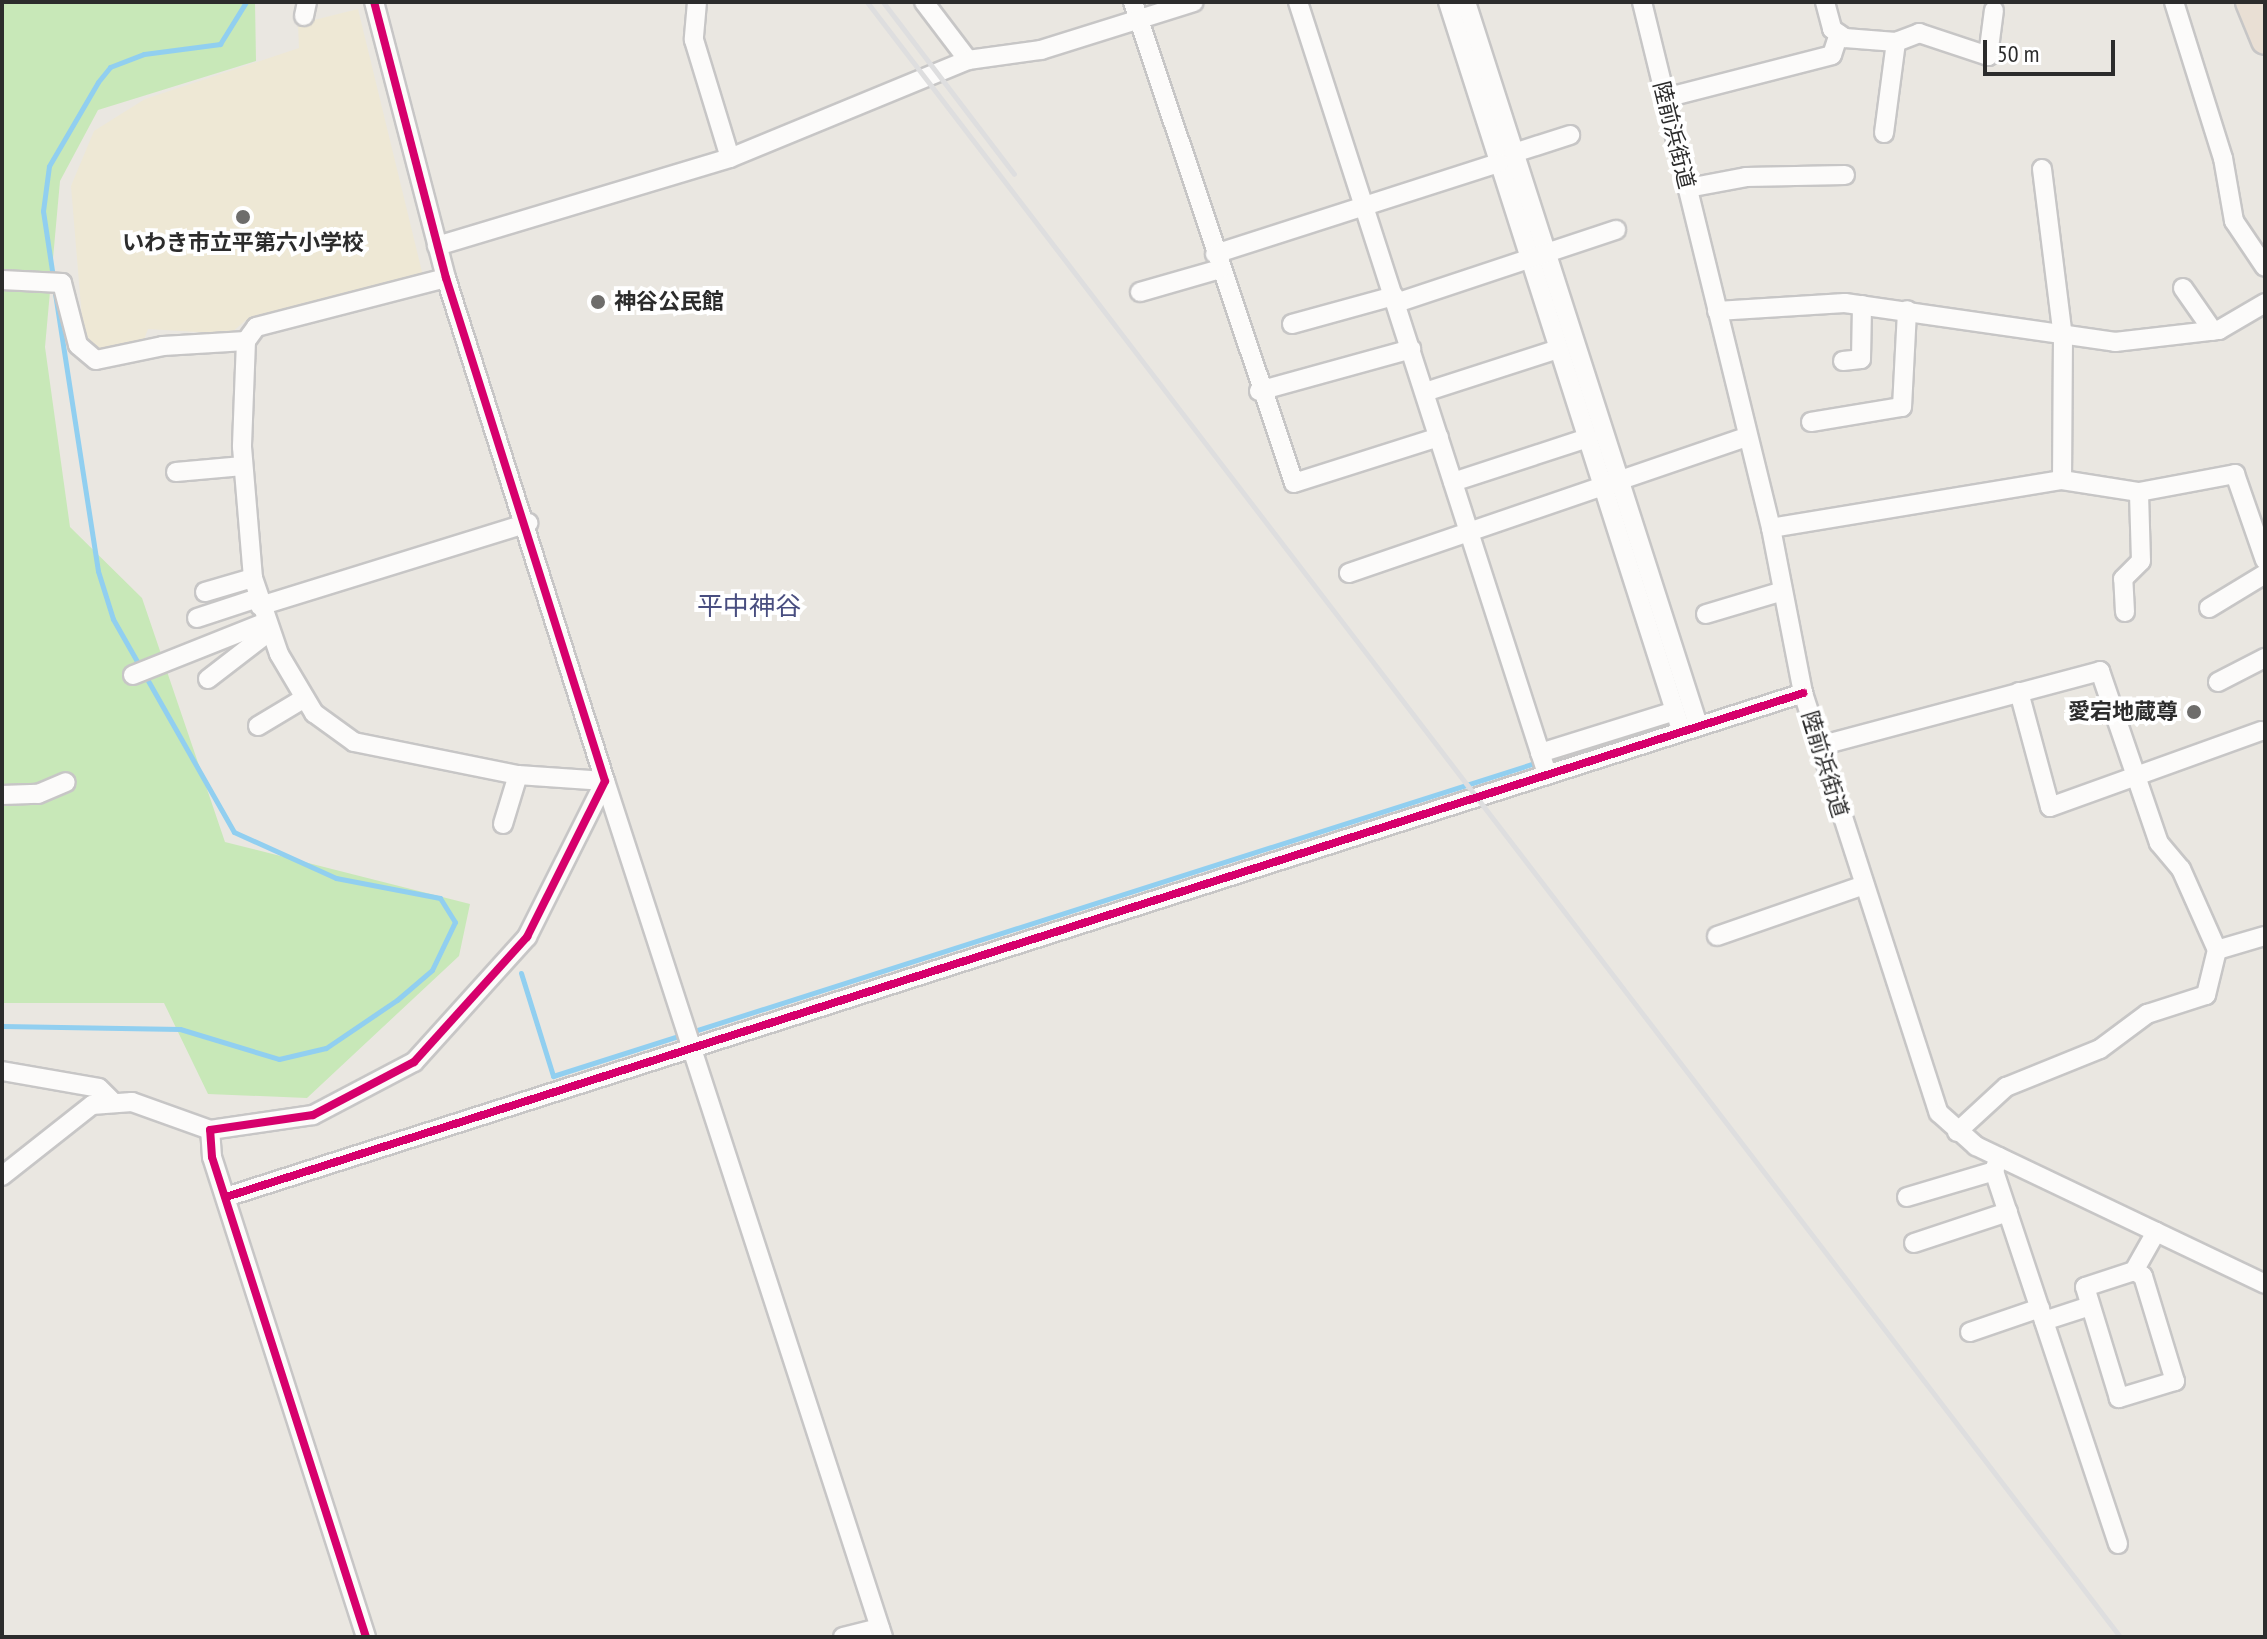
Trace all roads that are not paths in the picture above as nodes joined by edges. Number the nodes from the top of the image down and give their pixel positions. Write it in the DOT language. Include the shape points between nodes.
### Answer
graph roads {
  1 [pos="374,2"];
  2 [pos="697,2"];
  3 [pos="924,2"];
  4 [pos="1194,2"];
  5 [pos="1298,2"];
  6 [pos="1448,2"];
  7 [pos="1466,2"];
  8 [pos="1642,2"];
  9 [pos="1825,2"];
  10 [pos="2174,2"];
  11 [pos="2249,2"];
  12 [pos="1994,10"];
  13 [pos="1136,11"];
  14 [pos="1839,34"];
  15 [pos="2265,41"];
  16 [pos="1896,42"];
  17 [pos="968,60"];
  18 [pos="1665,98"];
  19 [pos="1884,133"];
  20 [pos="1570,135"];
  21 [pos="730,158"];
  22 [pos="1506,158"];
  23 [pos="2042,169"];
  24 [pos="1845,175"];
  25 [pos="1688,188"];
  26 [pos="1366,210"];
  27 [pos="1616,230"];
  28 [pos="437,246"];
  29 [pos="1538,255"];
  30 [pos="1217,262"];
  31 [pos="2265,267"];
  32 [pos="446,278"];
  33 [pos="2,280"];
  34 [pos="2183,288"];
  35 [pos="1140,292"];
  36 [pos="1395,300"];
  37 [pos="2265,303"];
  38 [pos="1862,305"];
  39 [pos="1907,310"];
  40 [pos="1717,311"];
  41 [pos="1292,324"];
  42 [pos="2213,331"];
  43 [pos="2063,337"];
  44 [pos="246,341"];
  45 [pos="1411,349"];
  46 [pos="1558,349"];
  47 [pos="1843,361"];
  48 [pos="1259,391"];
  49 [pos="1425,392"];
  50 [pos="1811,422"];
  51 [pos="1439,437"];
  52 [pos="1747,437"];
  53 [pos="1588,438"];
  54 [pos="243,466"];
  55 [pos="176,472"];
  56 [pos="2062,480"];
  57 [pos="1453,482"];
  58 [pos="1611,484"];
  59 [pos="2139,492"];
  60 [pos="528,523"];
  61 [pos="1771,528"];
  62 [pos="1470,532"];
  63 [pos="2265,560"];
  64 [pos="1349,573"];
  65 [pos="2265,574"];
  66 [pos="253,578"];
  67 [pos="1783,591"];
  68 [pos="205,592"];
  69 [pos="2209,608"];
  70 [pos="2125,612"];
  71 [pos="263,614"];
  72 [pos="1706,614"];
  73 [pos="197,618"];
  74 [pos="2265,658"];
  75 [pos="133,675"];
  76 [pos="208,679"];
  77 [pos="2218,682"];
  78 [pos="2019,692"];
  79 [pos="1803,693"];
  80 [pos="303,699"];
  81 [pos="1675,711"];
  82 [pos="258,726"];
  83 [pos="1689,728"];
  84 [pos="2264,732"];
  85 [pos="1819,746"];
  86 [pos="1540,753"];
  87 [pos="1547,774"];
  88 [pos="2137,774"];
  89 [pos="518,775"];
  90 [pos="605,781"];
  91 [pos="66,782"];
  92 [pos="2,795"];
  93 [pos="503,824"];
  94 [pos="1864,885"];
  95 [pos="1717,936"];
  96 [pos="2265,936"];
  97 [pos="2217,950"];
  98 [pos="692,1047"];
  99 [pos="2,1071"];
  100 [pos="114,1103"];
  101 [pos="210,1130"];
  102 [pos="1957,1132"];
  103 [pos="1997,1164"];
  104 [pos="2,1176"];
  105 [pos="226,1197"];
  106 [pos="1907,1197"];
  107 [pos="2008,1212"];
  108 [pos="2156,1232"];
  109 [pos="1914,1243"];
  110 [pos="2134,1271"];
  111 [pos="2265,1284"];
  112 [pos="2090,1306"];
  113 [pos="2042,1315"];
  114 [pos="1970,1332"];
  115 [pos="2118,1544"];
  116 [pos="882,1632"];
  117 [pos="366,1637"];
  118 [pos="843,1637"];
  1 -- 28 [label="street"];
  2 -- 21 [label="street" via="694,40"];
  3 -- 17 [label="street"];
  4 -- 13 [label="street"];
  5 -- 26 [label="street"];
  6 -- 22 [label="street"];
  7 -- 22 [label="street"];
  8 -- 18 [label="street, 陸前浜街道"];
  9 -- 14 [label="street"];
  10 -- 31 [label="street" via="2223,158 2234,221"];
  11 -- 15 [label="highway"];
  12 -- 16 [label="street" via="1988,56 1919,33"];
  13 -- 17 [label="street" via="1041,50"];
  13 -- 30 [label="street"];
  14 -- 16 [label="street"];
  14 -- 18 [label="street" via="1832,55"];
  16 -- 19 [label="street"];
  17 -- 21 [label="street"];
  18 -- 25 [label="street, 陸前浜街道"];
  20 -- 22 [label="street"];
  21 -- 28 [label="street"];
  22 -- 26 [label="street"];
  22 -- 29 [label="street"];
  23 -- 43 [label="street"];
  24 -- 25 [label="street" via="1746,177"];
  25 -- 40 [label="street, 陸前浜街道"];
  26 -- 30 [label="street"];
  26 -- 36 [label="street"];
  27 -- 29 [label="street"];
  28 -- 32 [label="street"];
  29 -- 36 [label="street"];
  29 -- 46 [label="street"];
  29 -- 58 [label="street"];
  30 -- 35 [label="street"];
  30 -- 48 [label="street"];
  32 -- 44 [label="street" via="256,327"];
  32 -- 60 [label="street"];
  33 -- 44 [label="street" via="62,283 78,345 92,359"];
  34 -- 42 [label="street"];
  36 -- 41 [label="street"];
  36 -- 45 [label="street"];
  37 -- 42 [label="street"];
  38 -- 39 [label="street"];
  38 -- 40 [label="street"];
  38 -- 47 [label="street" via="1861,359"];
  39 -- 43 [label="street"];
  39 -- 50 [label="street" via="1902,407"];
  40 -- 52 [label="street, 陸前浜街道"];
  42 -- 43 [label="street" via="2115,342"];
  43 -- 56 [label="street"];
  44 -- 54 [label="street"];
  45 -- 48 [label="street"];
  45 -- 49 [label="street"];
  46 -- 49 [label="street"];
  46 -- 53 [label="street"];
  48 -- 51 [label="street" via="1294,483"];
  49 -- 51 [label="street"];
  51 -- 57 [label="street"];
  52 -- 58 [label="street"];
  52 -- 61 [label="street, 陸前浜街道"];
  53 -- 57 [label="street"];
  53 -- 58 [label="street"];
  54 -- 55 [label="street"];
  54 -- 66 [label="street"];
  56 -- 59 [label="street"];
  56 -- 61 [label="street"];
  57 -- 62 [label="street"];
  58 -- 62 [label="street"];
  58 -- 81 [label="street"];
  58 -- 83 [label="street"];
  59 -- 63 [label="street" via="2235,474"];
  59 -- 70 [label="street" via="2141,561 2123,579"];
  60 -- 71 [label="street"];
  60 -- 90 [label="street"];
  61 -- 67 [label="street, 陸前浜街道"];
  62 -- 64 [label="street"];
  62 -- 86 [label="street"];
  65 -- 69 [label="street"];
  66 -- 68 [label="street"];
  66 -- 71 [label="street"];
  67 -- 72 [label="street"];
  67 -- 79 [label="street, 陸前浜街道"];
  71 -- 73 [label="street"];
  71 -- 75 [label="street"];
  71 -- 76 [label="street"];
  71 -- 80 [label="street"];
  74 -- 77 [label="street"];
  78 -- 85 [label="street"];
  78 -- 88 [label="street" via="2100,671"];
  78 -- 88 [label="street" via="2050,807"];
  79 -- 83 [label="street"];
  79 -- 85 [label="street, 陸前浜街道"];
  80 -- 82 [label="street"];
  80 -- 89 [label="street" via="329,729 354,742"];
  81 -- 83 [label="street"];
  81 -- 86 [label="street"];
  83 -- 87 [label="street"];
  84 -- 88 [label="street"];
  85 -- 94 [label="street, 陸前浜街道"];
  86 -- 87 [label="street"];
  87 -- 98 [label="street"];
  88 -- 97 [label="street" via="2159,843 2181,869"];
  89 -- 90 [label="street"];
  89 -- 93 [label="street"];
  90 -- 98 [label="street"];
  90 -- 101 [label="street" via="527,937 414,1062 313,1115"];
  91 -- 92 [label="street" via="38,794"];
  94 -- 95 [label="street"];
  94 -- 102 [label="street, 陸前浜街道" via="1931,1095"];
  96 -- 97 [label="street"];
  97 -- 102 [label="street" via="2206,995 2147,1014 2100,1049 2006,1087"];
  98 -- 105 [label="street"];
  98 -- 116 [label="street"];
  99 -- 100 [label="street" via="99,1088"];
  100 -- 101 [label="street" via="132,1102"];
  100 -- 104 [label="street" via="92,1105"];
  101 -- 105 [label="street"];
  102 -- 103 [label="street, 陸前浜街道"];
  103 -- 106 [label="street"];
  103 -- 107 [label="street"];
  103 -- 108 [label="street, 陸前浜街道"];
  105 -- 117 [label="street"];
  107 -- 109 [label="street"];
  107 -- 113 [label="street"];
  108 -- 110 [label="street"];
  108 -- 111 [label="street, 陸前浜街道"];
  110 -- 112 [label="street" via="2085,1287"];
  110 -- 112 [label="street" via="2143,1276 2175,1381 2119,1398"];
  112 -- 113 [label="street"];
  113 -- 114 [label="street"];
  113 -- 115 [label="street"];
  116 -- 118 [label="street"];
}
